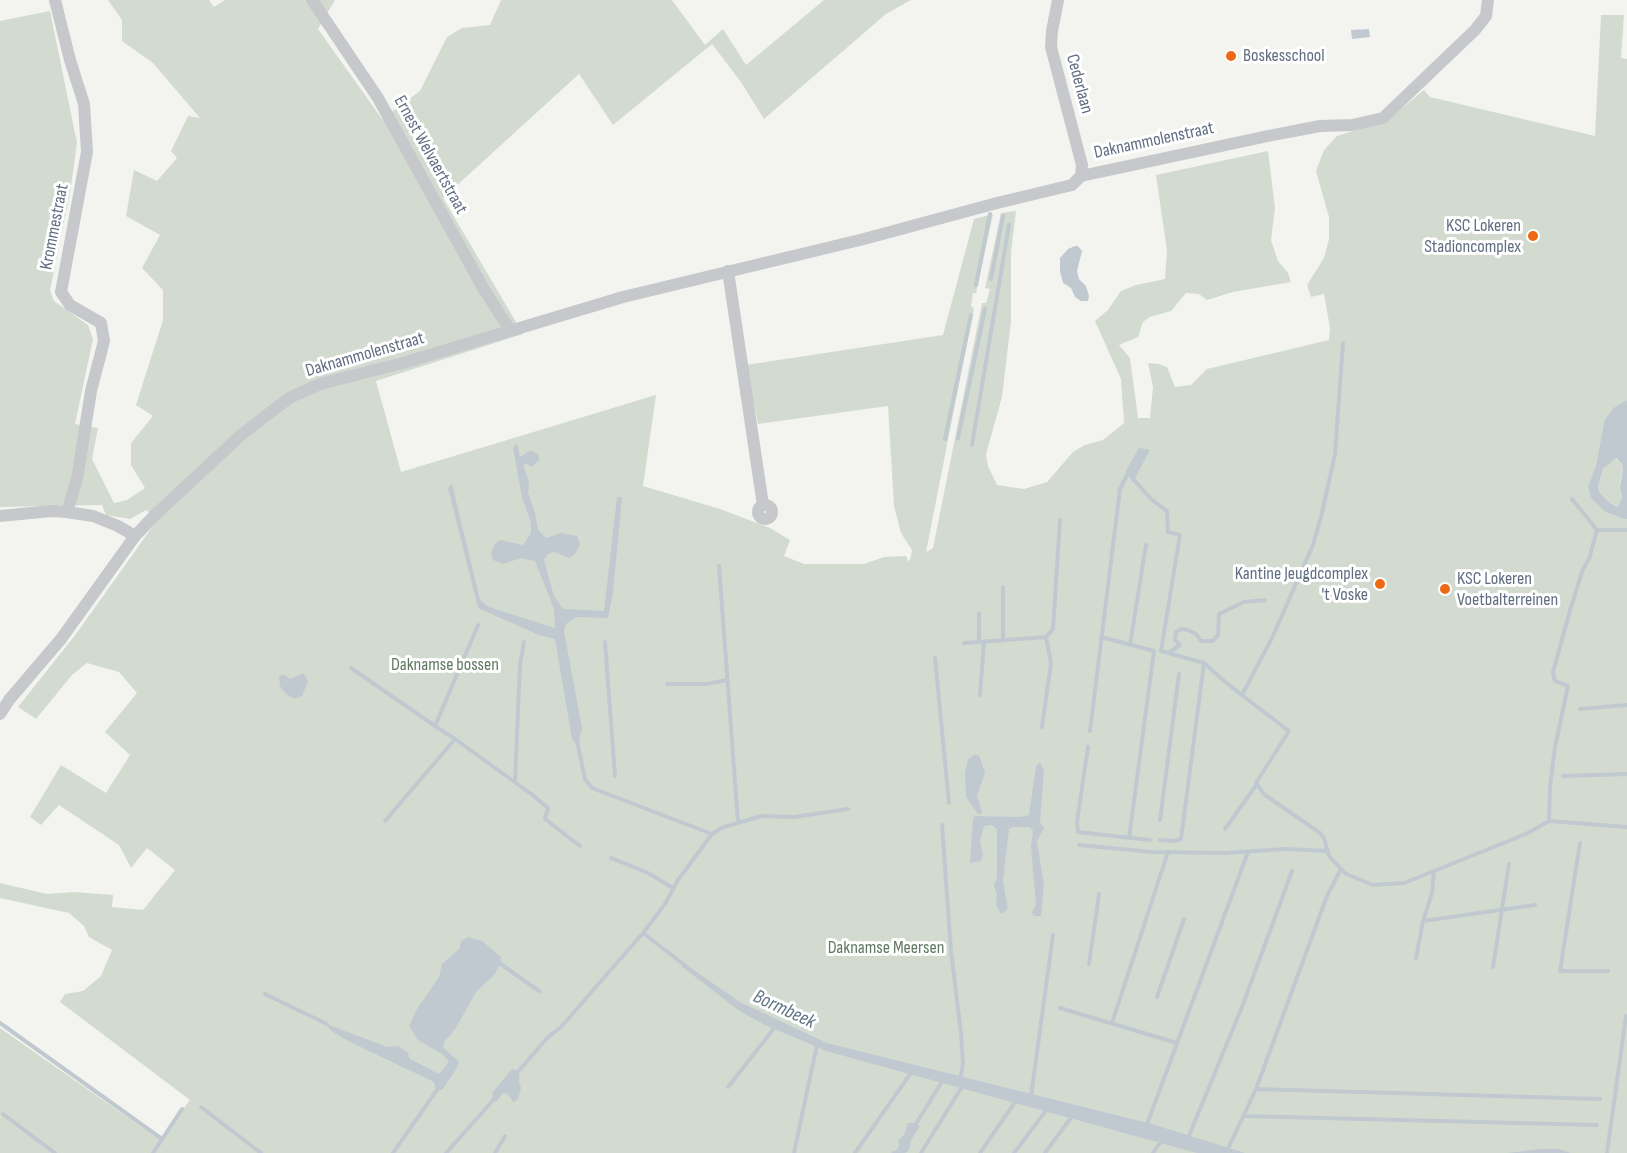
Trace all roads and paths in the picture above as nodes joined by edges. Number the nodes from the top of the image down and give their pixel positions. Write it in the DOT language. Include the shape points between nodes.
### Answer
graph roads {
  1 [pos="56,0"];
  2 [pos="312,0"];
  3 [pos="1058,0"];
  4 [pos="1488,0"];
  5 [pos="1081,176"];
  6 [pos="728,271"];
  7 [pos="510,330"];
  8 [pos="763,506"];
  9 [pos="68,512"];
  10 [pos="0,516"];
  11 [pos="135,536"];
  12 [pos="0,714"];
  1 -- 9 [label="street, Krommestraat" via="84,104 87,152 61,292 70,305 100,322 104,341"];
  2 -- 7 [label="street, Ernest Welvaertstraat" via="378,98"];
  3 -- 5 [label="street, Cederlaan" via="1051,47 1082,165"];
  4 -- 5 [label="street, Daknammolenstraat" via="1486,16 1475,30 1383,118 1310,128"];
  5 -- 6 [label="street, Daknammolenstraat" via="1072,185"];
  6 -- 7 [label="street, Daknammolenstraat"];
  6 -- 8 [label="street"];
  7 -- 11 [label="street, Daknammolenstraat" via="320,384 289,398 241,435"];
  9 -- 10 [label="street"];
  9 -- 11 [label="street" via="93,516"];
  11 -- 12 [label="street, Daknammolenstraat" via="61,639"];
}
